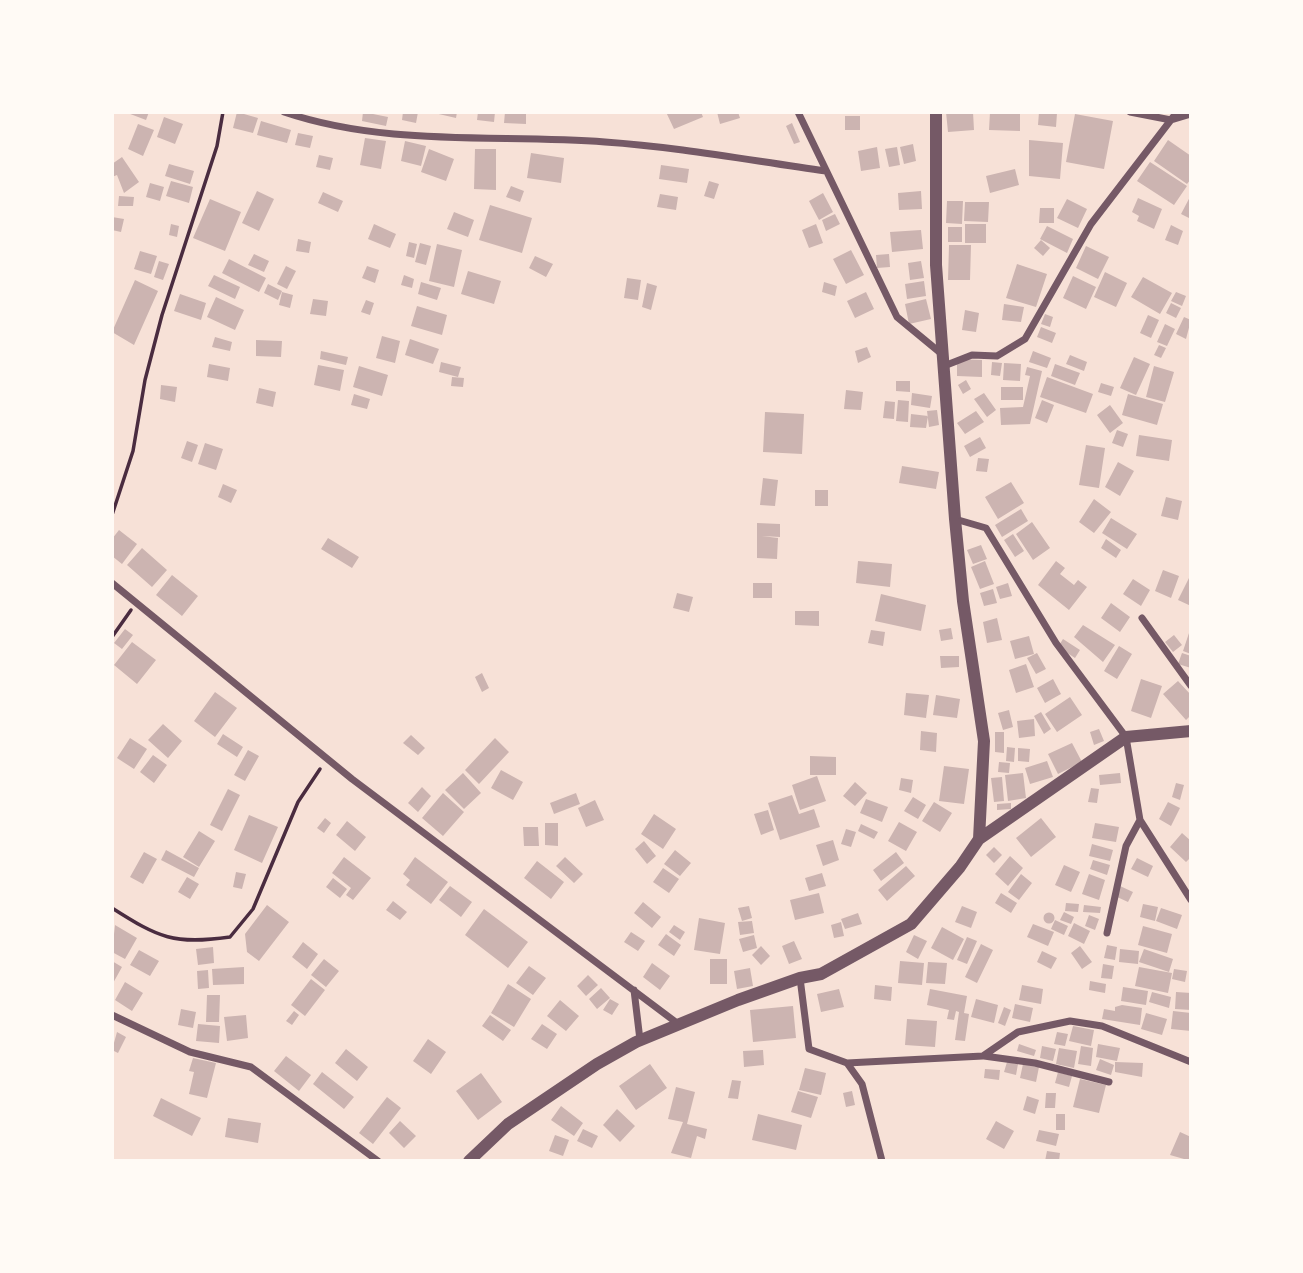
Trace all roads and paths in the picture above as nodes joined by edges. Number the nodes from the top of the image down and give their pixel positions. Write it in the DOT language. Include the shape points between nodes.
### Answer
graph roads {
  1 [pos="223,112"];
  2 [pos="284,112"];
  3 [pos="798,112"];
  4 [pos="936,112"];
  5 [pos="1130,112"];
  6 [pos="1177,112"];
  7 [pos="1191,114"];
  8 [pos="1171,120"];
  9 [pos="826,171"];
  10 [pos="944,361"];
  11 [pos="112,515"];
  12 [pos="955,519"];
  13 [pos="112,583"];
  14 [pos="136,602"];
  15 [pos="1142,618"];
  16 [pos="112,637"];
  17 [pos="1191,686"];
  18 [pos="1191,731"];
  19 [pos="1126,737"];
  20 [pos="327,758"];
  21 [pos="1140,820"];
  22 [pos="979,839"];
  23 [pos="1191,900"];
  24 [pos="112,908"];
  25 [pos="1107,933"];
  26 [pos="800,978"];
  27 [pos="634,990"];
  28 [pos="112,1015"];
  29 [pos="677,1023"];
  30 [pos="640,1040"];
  31 [pos="983,1056"];
  32 [pos="1191,1062"];
  33 [pos="847,1063"];
  34 [pos="1109,1082"];
  35 [pos="378,1161"];
  36 [pos="469,1161"];
  37 [pos="882,1161"];
  1 -- 11 [label="path" via="217,145 162,315 133,451"];
  2 -- 9 [label="street" via="320,124 404,135 606,142"];
  3 -- 9 [label="street"];
  4 -- 10 [label="street" via="936,265"];
  5 -- 8 [label="street"];
  6 -- 8 [label="street"];
  7 -- 8 [label="street"];
  8 -- 10 [label="street" via="1091,224 1025,339 997,356"];
  9 -- 10 [label="street" via="897,317"];
  10 -- 12 [label="street"];
  12 -- 19 [label="street" via="986,528 1056,643"];
  12 -- 22 [label="street" via="984,741"];
  13 -- 14 [label="street"];
  14 -- 16 [label="path"];
  14 -- 20 [label="street"];
  15 -- 17 [label="street"];
  18 -- 19 [label="street"];
  19 -- 21 [label="street"];
  19 -- 22 [label="street"];
  20 -- 24 [label="path" via="298,802 253,909 230,937 189,943 147,930"];
  20 -- 27 [label="street"];
  21 -- 23 [label="street"];
  21 -- 25 [label="street" via="1126,846"];
  22 -- 26 [label="street" via="911,924 821,974"];
  26 -- 29 [label="street"];
  26 -- 33 [label="street" via="809,1049"];
  27 -- 29 [label="street"];
  27 -- 30 [label="street"];
  28 -- 35 [label="street" via="190,1052 251,1068"];
  29 -- 30 [label="street"];
  30 -- 36 [label="street" via="508,1124"];
  31 -- 32 [label="street" via="1018,1032 1070,1021 1102,1026"];
  31 -- 33 [label="street"];
  31 -- 34 [label="street" via="1035,1063"];
  33 -- 37 [label="street" via="862,1084"];
}
